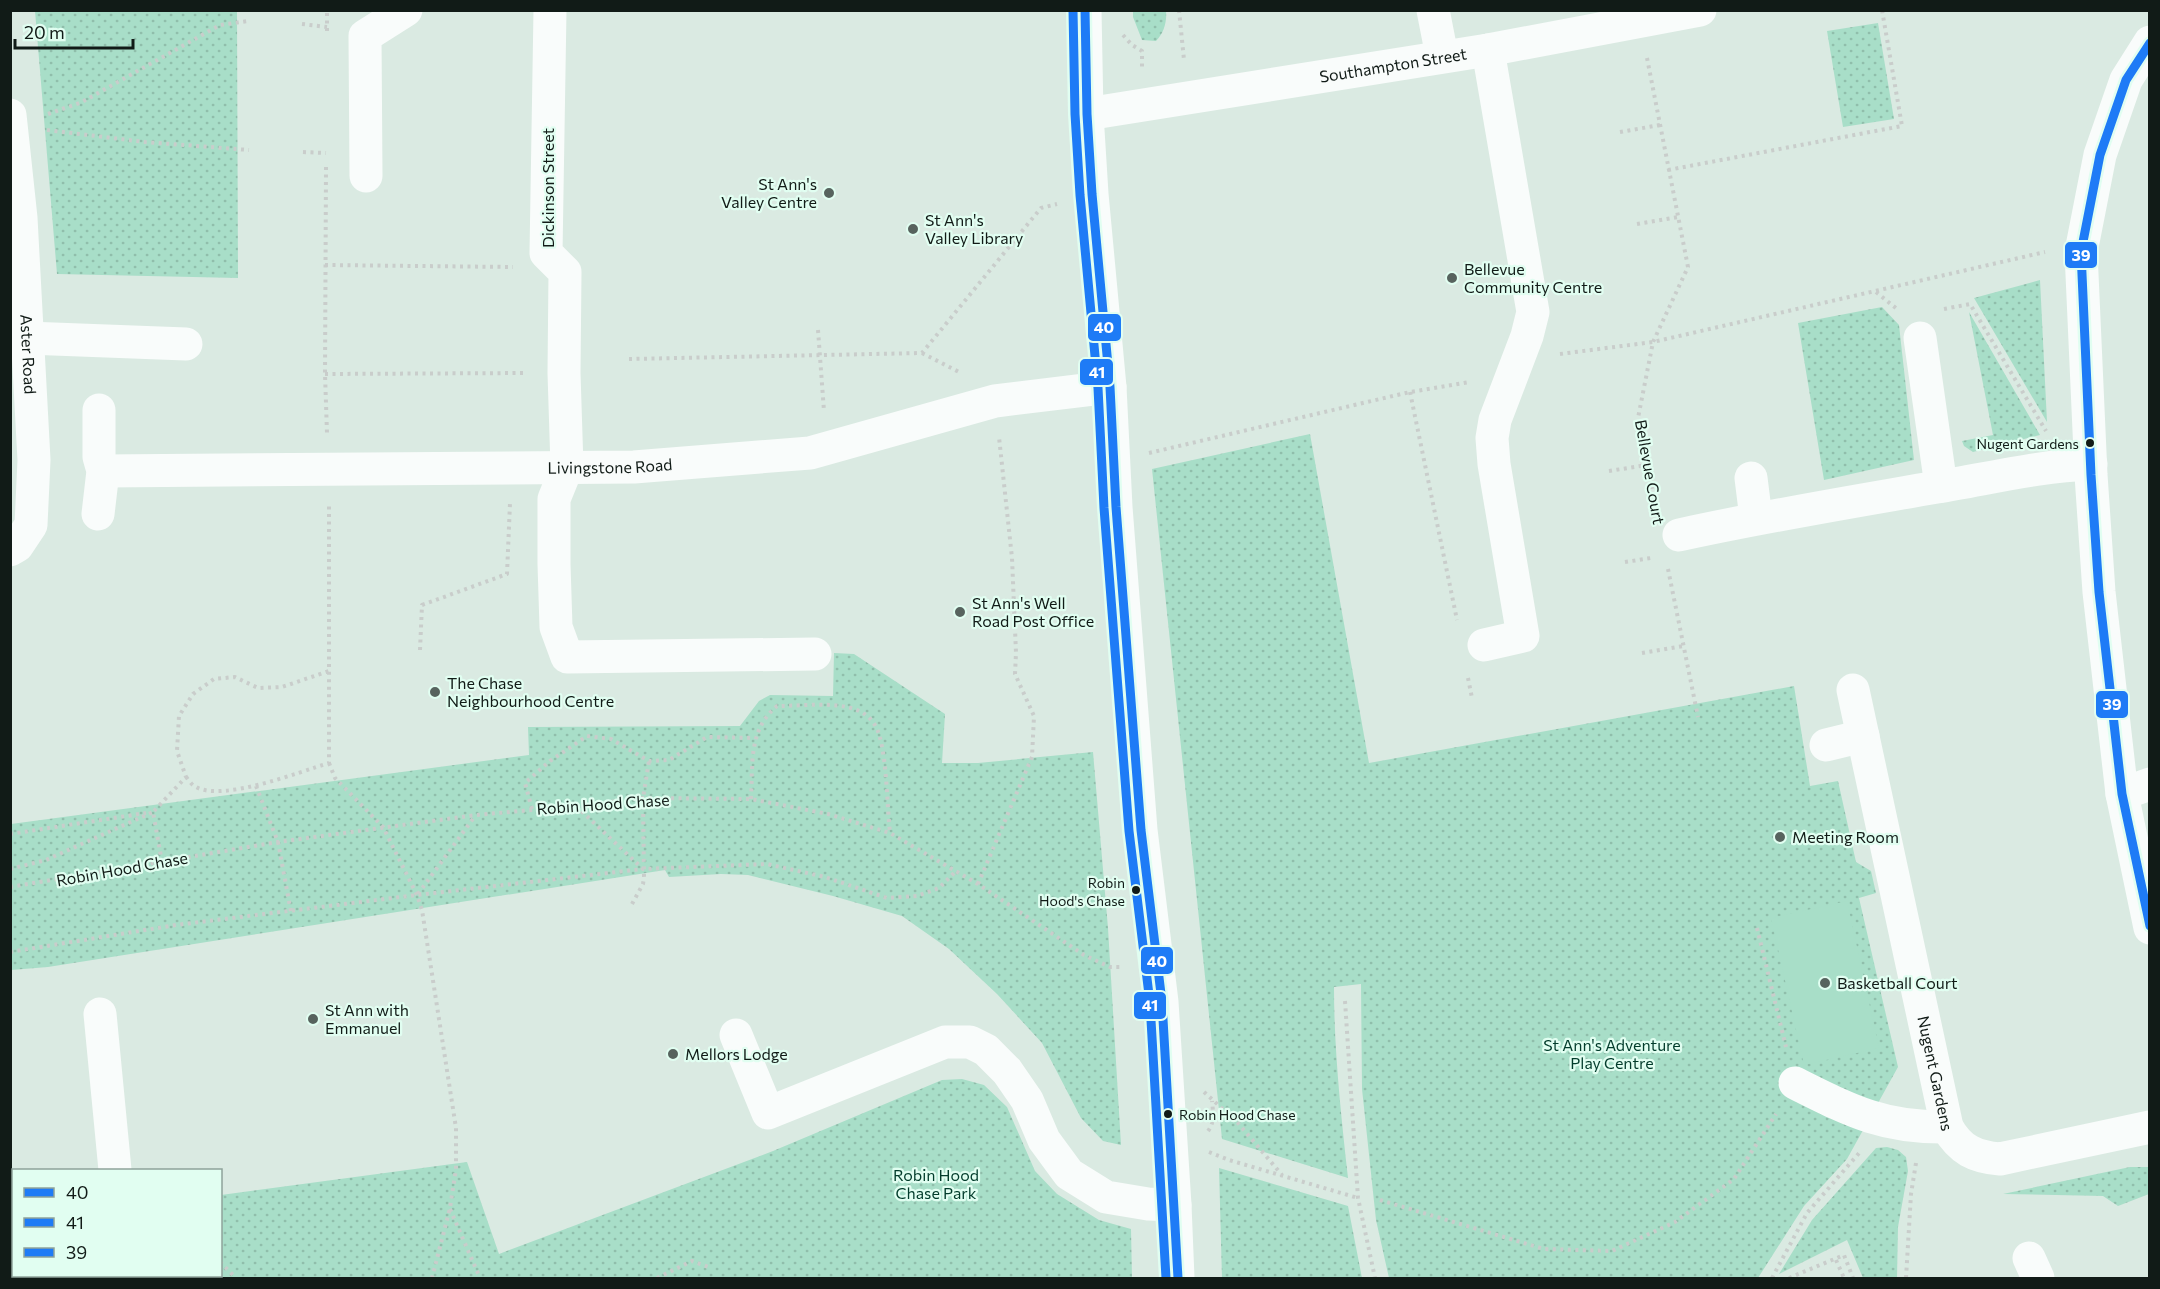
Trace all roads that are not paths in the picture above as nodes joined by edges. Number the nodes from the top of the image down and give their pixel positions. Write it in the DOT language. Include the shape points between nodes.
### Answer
graph roads {
  1 [pos="406,10"];
  2 [pos="549,10"];
  3 [pos="1085,10"];
  4 [pos="1434,10"];
  5 [pos="1700,10"];
  6 [pos="2150,42"];
  7 [pos="1488,50"];
  8 [pos="1442,56"];
  9 [pos="1087,114"];
  10 [pos="11,123"];
  11 [pos="366,176"];
  12 [pos="1913,327"];
  13 [pos="27,338"];
  14 [pos="186,344"];
  15 [pos="1110,387"];
  16 [pos="99,410"];
  17 [pos="2079,465"];
  18 [pos="567,467"];
  19 [pos="103,471"];
  20 [pos="1751,478"];
  21 [pos="1941,486"];
  22 [pos="98,514"];
  23 [pos="1756,518"];
  24 [pos="1679,535"];
  25 [pos="10,550"];
  26 [pos="1471,637"];
  27 [pos="815,654"];
  28 [pos="1852,690"];
  29 [pos="1863,736"];
  30 [pos="1826,745"];
  31 [pos="2136,789"];
  32 [pos="2150,928"];
  33 [pos="100,1014"];
  34 [pos="736,1035"];
  35 [pos="1795,1083"];
  36 [pos="1935,1127"];
  37 [pos="2150,1127"];
  38 [pos="115,1169"];
  39 [pos="1175,1205"];
  40 [pos="1178,1278"];
  1 -- 11 [label="street" via="365,36"];
  2 -- 18 [label="street, Dickinson Street" via="546,253 565,272"];
  3 -- 9 [label="street"];
  4 -- 8 [label="street"];
  5 -- 7 [label="street, Southampton Street"];
  6 -- 17 [label="street" via="2126,80 2103,145 2081,252"];
  7 -- 8 [label="street, Southampton Street"];
  7 -- 26 [label="street" via="1533,312 1492,438 1523,636"];
  8 -- 9 [label="street, Southampton Street"];
  9 -- 15 [label="street"];
  10 -- 13 [label="street, Aster Road"];
  12 -- 21 [label="street"];
  13 -- 14 [label="street"];
  13 -- 25 [label="street, Aster Road" via="34,460 31,525"];
  15 -- 18 [label="street, Livingstone Road" via="995,401 810,453 634,467"];
  15 -- 39 [label="street" via="1126,645 1141,830 1161,1002"];
  16 -- 19 [label="street" via="99,457"];
  17 -- 21 [label="street"];
  17 -- 31 [label="street"];
  18 -- 19 [label="street, Livingstone Road"];
  18 -- 27 [label="street" via="554,499 556,627 567,657"];
  19 -- 22 [label="street"];
  20 -- 23 [label="street"];
  21 -- 23 [label="street"];
  23 -- 24 [label="street"];
  28 -- 29 [label="street, Nugent Gardens"];
  29 -- 30 [label="street"];
  29 -- 36 [label="street, Nugent Gardens"];
  31 -- 32 [label="street"];
  33 -- 38 [label="street"];
  34 -- 39 [label="street" via="768,1113 945,1042 970,1042 986,1050 1007,1071 1027,1100 1044,1140 1070,1174 1106,1197"];
  35 -- 36 [label="street" via="1886,1122"];
  36 -- 37 [label="street, Nugent Gardens" via="1981,1158 2000,1159"];
  39 -- 40 [label="street"];
}
